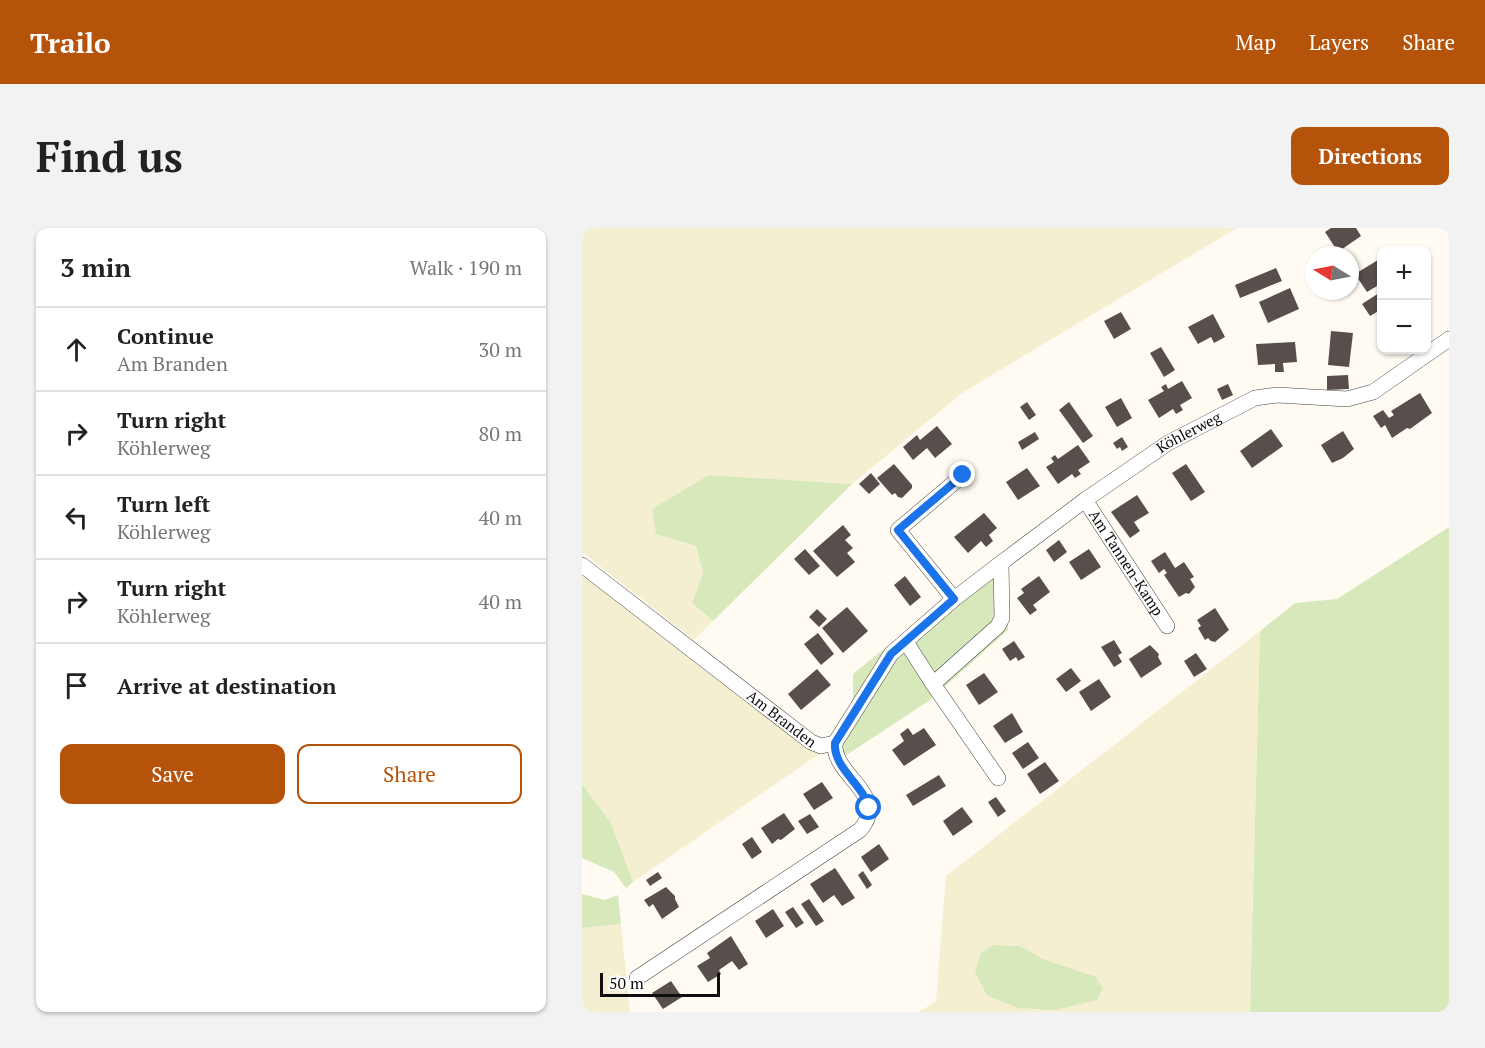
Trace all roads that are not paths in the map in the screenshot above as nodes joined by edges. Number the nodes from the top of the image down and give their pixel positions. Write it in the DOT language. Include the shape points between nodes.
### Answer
graph roads {
  1 [pos="1449,339"];
  2 [pos="963,475"];
  3 [pos="1085,500"];
  4 [pos="1001,563"];
  5 [pos="582,565"];
  6 [pos="954,599"];
  7 [pos="1167,626"];
  8 [pos="906,642"];
  9 [pos="933,684"];
  10 [pos="835,743"];
  11 [pos="998,778"];
  12 [pos="637,978"];
  1 -- 3 [label="street, Köhlerweg" via="1373,392 1361,396 1255,398 1168,442"];
  2 -- 6 [label="street" via="898,530"];
  3 -- 4 [label="street, Köhlerweg"];
  3 -- 7 [label="street, Am Tannen-Kamp"];
  4 -- 6 [label="street, Köhlerweg"];
  4 -- 9 [label="street" via="1002,618 998,626"];
  5 -- 10 [label="street, Am Branden" via="811,742 820,746"];
  6 -- 8 [label="street, Köhlerweg"];
  8 -- 9 [label="street"];
  8 -- 10 [label="street, Köhlerweg" via="878,672"];
  9 -- 11 [label="street"];
  10 -- 12 [label="street, Am Branden" via="836,756 867,798 866,823"];
}
